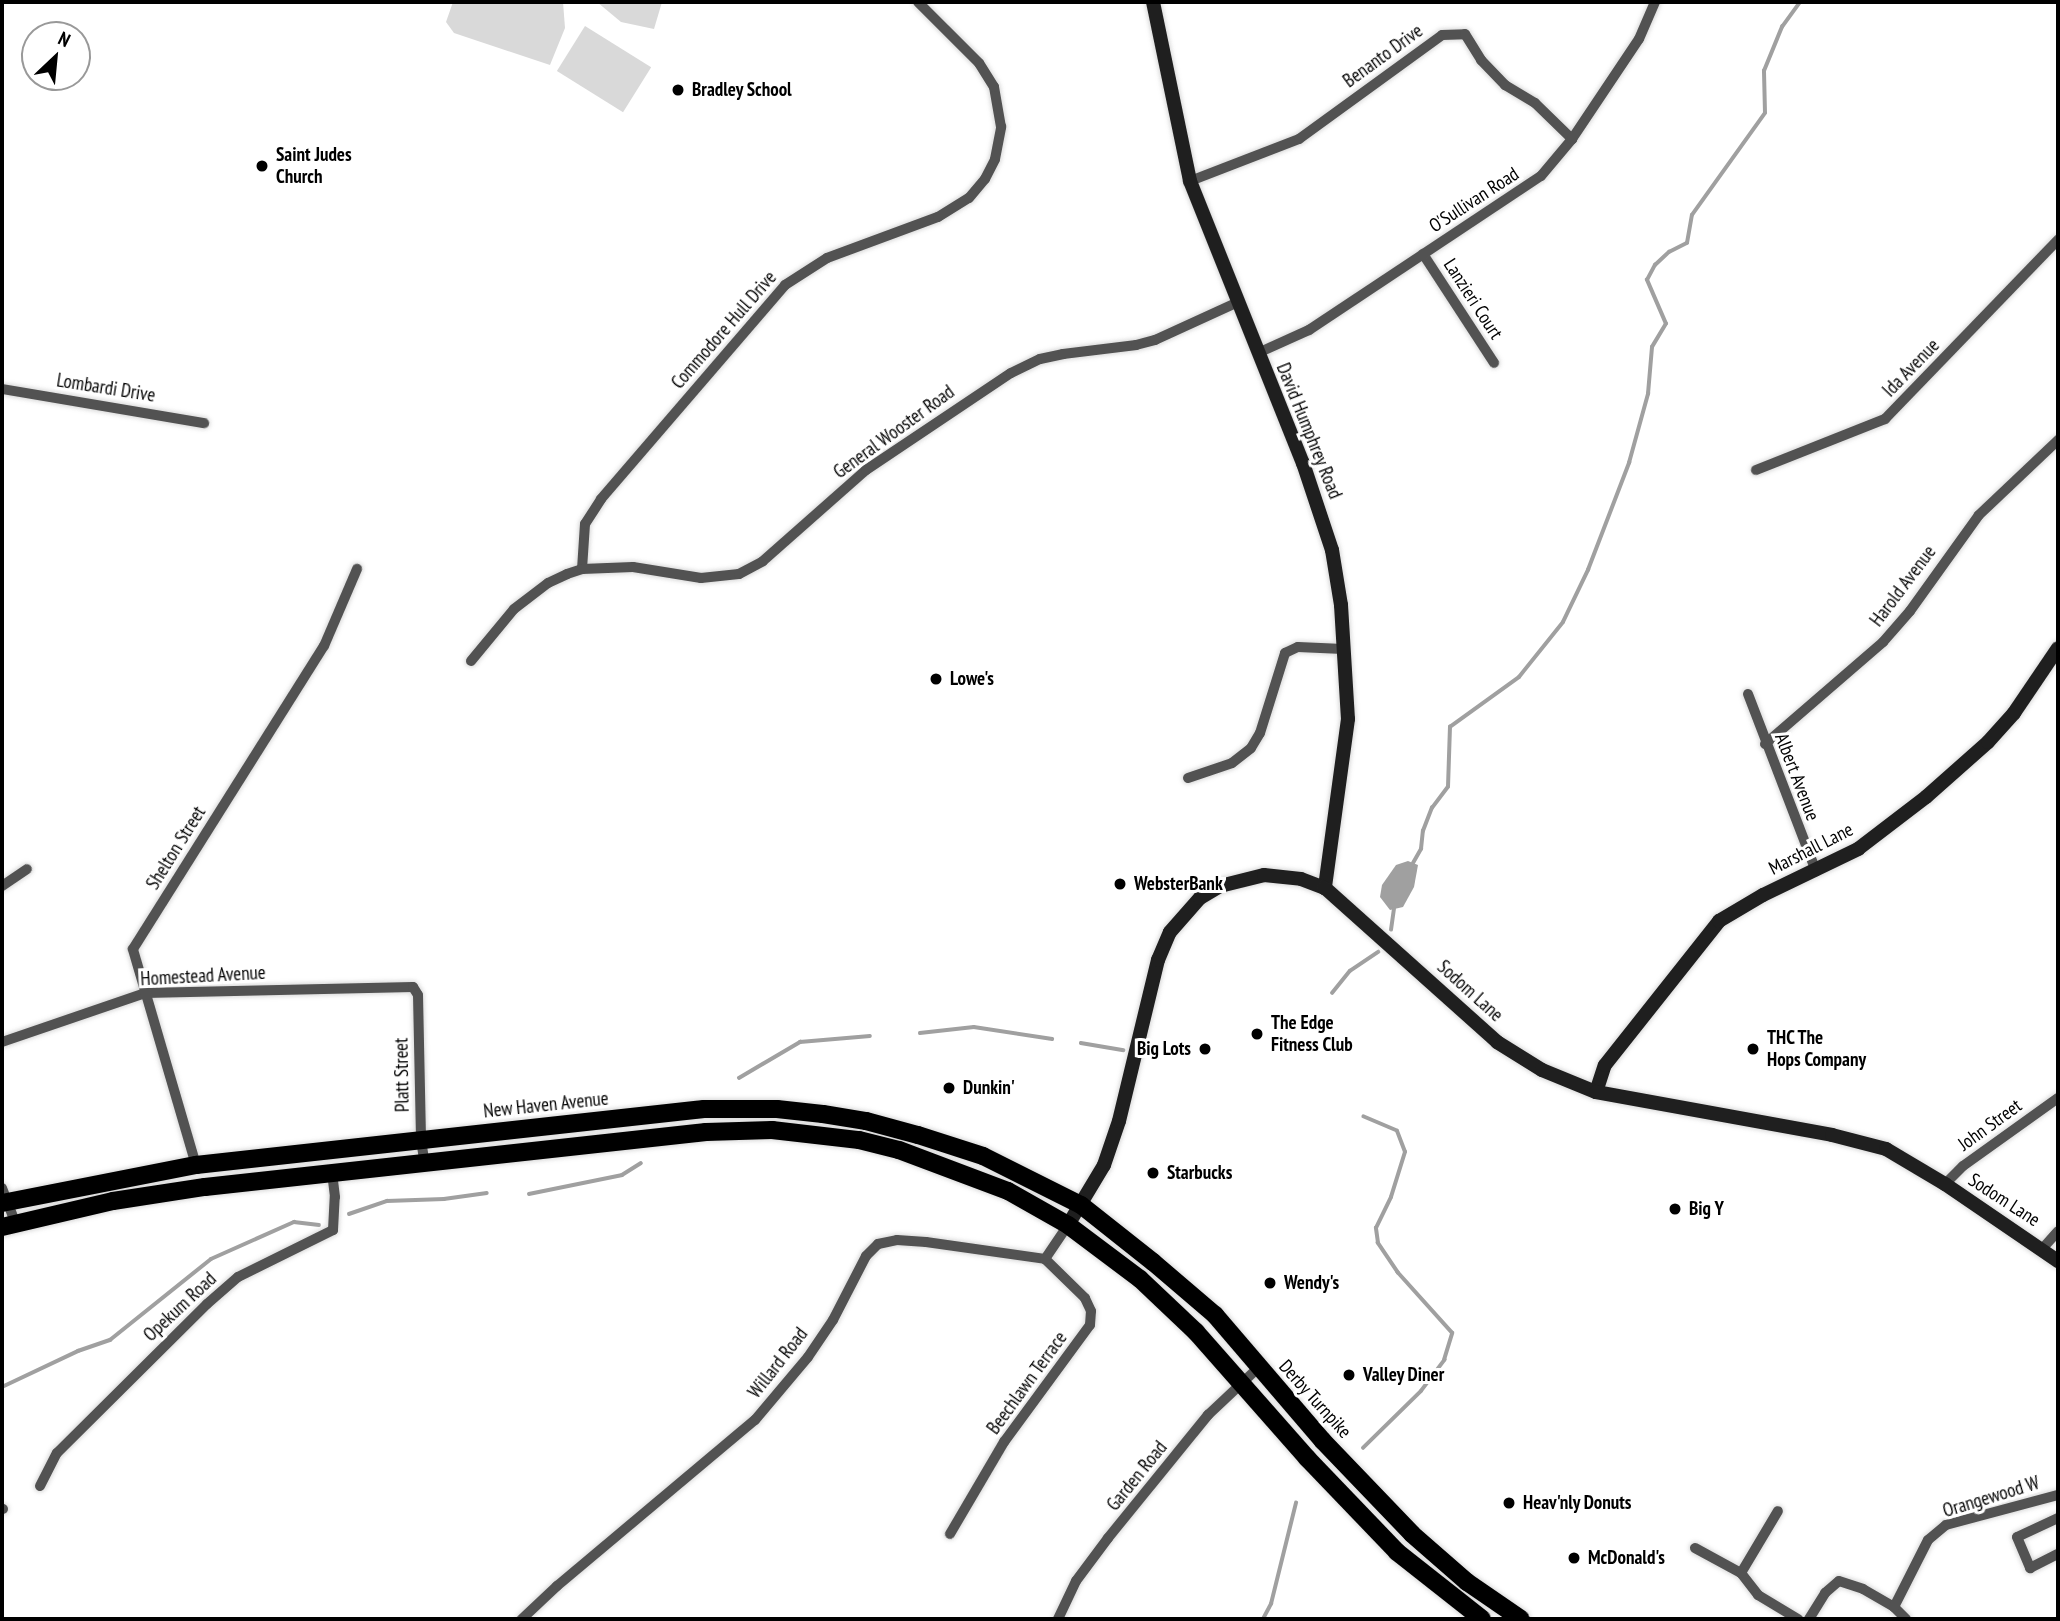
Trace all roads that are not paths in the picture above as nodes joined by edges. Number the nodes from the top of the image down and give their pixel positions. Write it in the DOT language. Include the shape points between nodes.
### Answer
graph roads {
  1 [pos="918,2"];
  2 [pos="1153,2"];
  3 [pos="1655,2"];
  4 [pos="1572,139"];
  5 [pos="1190,181"];
  6 [pos="2058,240"];
  7 [pos="1423,254"];
  8 [pos="1237,303"];
  9 [pos="1258,353"];
  10 [pos="1494,363"];
  11 [pos="2,389"];
  12 [pos="204,423"];
  13 [pos="2058,440"];
  14 [pos="1756,470"];
  15 [pos="357,569"];
  16 [pos="582,569"];
  17 [pos="2058,648"];
  18 [pos="1343,649"];
  19 [pos="471,661"];
  20 [pos="1748,694"];
  21 [pos="1765,744"];
  22 [pos="1188,778"];
  23 [pos="27,869"];
  24 [pos="1816,871"];
  25 [pos="2,886"];
  26 [pos="1325,888"];
  27 [pos="413,987"];
  28 [pos="145,993"];
  29 [pos="2,1042"];
  30 [pos="1596,1092"];
  31 [pos="2058,1098"];
  32 [pos="421,1140"];
  33 [pos="425,1164"];
  34 [pos="196,1165"];
  35 [pos="332,1171"];
  36 [pos="1945,1184"];
  37 [pos="3,1197"];
  38 [pos="1081,1205"];
  39 [pos="8,1225"];
  40 [pos="1068,1225"];
  41 [pos="2058,1231"];
  42 [pos="2042,1249"];
  43 [pos="1045,1259"];
  44 [pos="2058,1261"];
  45 [pos="1253,1361"];
  46 [pos="1234,1377"];
  47 [pos="40,1486"];
  48 [pos="2058,1495"];
  49 [pos="1778,1511"];
  50 [pos="2058,1518"];
  51 [pos="950,1534"];
  52 [pos="1695,1548"];
  53 [pos="2058,1554"];
  54 [pos="1741,1573"];
  55 [pos="1894,1607"];
  56 [pos="522,1619"];
  57 [pos="1059,1619"];
  58 [pos="1482,1619"];
  59 [pos="1521,1619"];
  60 [pos="1798,1619"];
  61 [pos="1809,1619"];
  62 [pos="1906,1619"];
  1 -- 16 [label="street, Commodore Hull Drive" via="979,63 993,87 1001,127 995,159 985,179 969,198 938,218 827,258 785,285 601,499 585,524"];
  2 -- 5 [label="street, David Humphrey Road"];
  3 -- 4 [label="street, O'Sullivan Road" via="1639,39"];
  4 -- 5 [label="street, Benanto Drive" via="1535,103 1505,85 1465,34 1442,35 1299,139"];
  4 -- 7 [label="street, O'Sullivan Road" via="1541,176"];
  5 -- 8 [label="street, David Humphrey Road"];
  6 -- 14 [label="street, Ida Avenue" via="1885,419"];
  7 -- 9 [label="street, O'Sullivan Road" via="1309,330"];
  7 -- 10 [label="street, Lanzieri Court"];
  8 -- 9 [label="street, David Humphrey Road"];
  8 -- 16 [label="street, General Wooster Road" via="1156,340 1040,359 1011,373 866,470 763,561 739,574 701,578 633,567"];
  9 -- 18 [label="street, David Humphrey Road" via="1327,530 1340,594"];
  11 -- 12 [label="street, Lombardi Drive"];
  13 -- 21 [label="street, Harold Avenue" via="1979,515 1883,642"];
  15 -- 28 [label="street, Shelton Street" via="324,646 133,948"];
  16 -- 19 [label="street" via="548,583 523,602"];
  17 -- 24 [label="street, Marshall Lane" via="2014,713 1988,742 1868,841"];
  18 -- 22 [label="street" via="1297,647 1285,653 1251,748 1232,762"];
  18 -- 26 [label="street, David Humphrey Road" via="1348,719"];
  20 -- 21 [label="street, Albert Avenue"];
  21 -- 24 [label="street, Albert Avenue"];
  23 -- 25 [label="street"];
  24 -- 30 [label="street, Marshall Lane" via="1719,921 1605,1065"];
  26 -- 30 [label="street, Sodom Lane" via="1497,1042 1542,1070"];
  26 -- 38 [label="street, Sodom Lane" via="1301,878 1264,875 1210,892 1180,918 1158,960 1104,1165"];
  27 -- 28 [label="street, Homestead Avenue"];
  27 -- 32 [label="street, Platt Street" via="418,995"];
  28 -- 29 [label="street, Homestead Avenue"];
  28 -- 34 [label="street, Shelton Street"];
  30 -- 36 [label="street, Sodom Lane" via="1886,1149"];
  31 -- 36 [label="street, John Street"];
  32 -- 33 [label="street, Platt Street"];
  32 -- 34 [label="highway, New Haven Avenue"];
  32 -- 38 [label="highway, New Haven Avenue" via="704,1109 800,1111 866,1121 942,1141 1003,1165"];
  33 -- 35 [label="highway"];
  33 -- 40 [label="highway" via="706,1132 795,1132 859,1140 934,1161 1008,1191"];
  34 -- 37 [label="highway, New Haven Avenue"];
  35 -- 39 [label="highway" via="113,1201"];
  35 -- 47 [label="street, Opekum Road" via="333,1230 238,1277 207,1304 57,1453"];
  36 -- 42 [label="street, Sodom Lane"];
  37 -- 39 [label="street"];
  38 -- 40 [label="street, Sodom Lane"];
  38 -- 45 [label="highway, Derby Turnpike" via="1215,1315"];
  40 -- 43 [label="street"];
  40 -- 46 [label="highway" via="1139,1279 1196,1332"];
  41 -- 42 [label="street"];
  42 -- 44 [label="street, Sodom Lane"];
  43 -- 51 [label="street, Beechlawn Terrace" via="1085,1298 1091,1311 1090,1325 1010,1433"];
  43 -- 56 [label="street, Willard Road" via="926,1242 878,1244 866,1256 808,1357 755,1420"];
  45 -- 46 [label="highway"];
  45 -- 59 [label="highway, Derby Turnpike" via="1412,1534 1467,1582"];
  46 -- 57 [label="street, Garden Road" via="1095,1553"];
  46 -- 58 [label="highway" via="1397,1552"];
  48 -- 55 [label="street, Orangewood W" via="1946,1525 1928,1540"];
  49 -- 54 [label="street"];
  50 -- 53 [label="street" via="2017,1537 2030,1568"];
  52 -- 54 [label="street"];
  54 -- 60 [label="street" via="1758,1595"];
  55 -- 61 [label="street" via="1839,1581 1825,1593"];
  55 -- 62 [label="street"];
}
